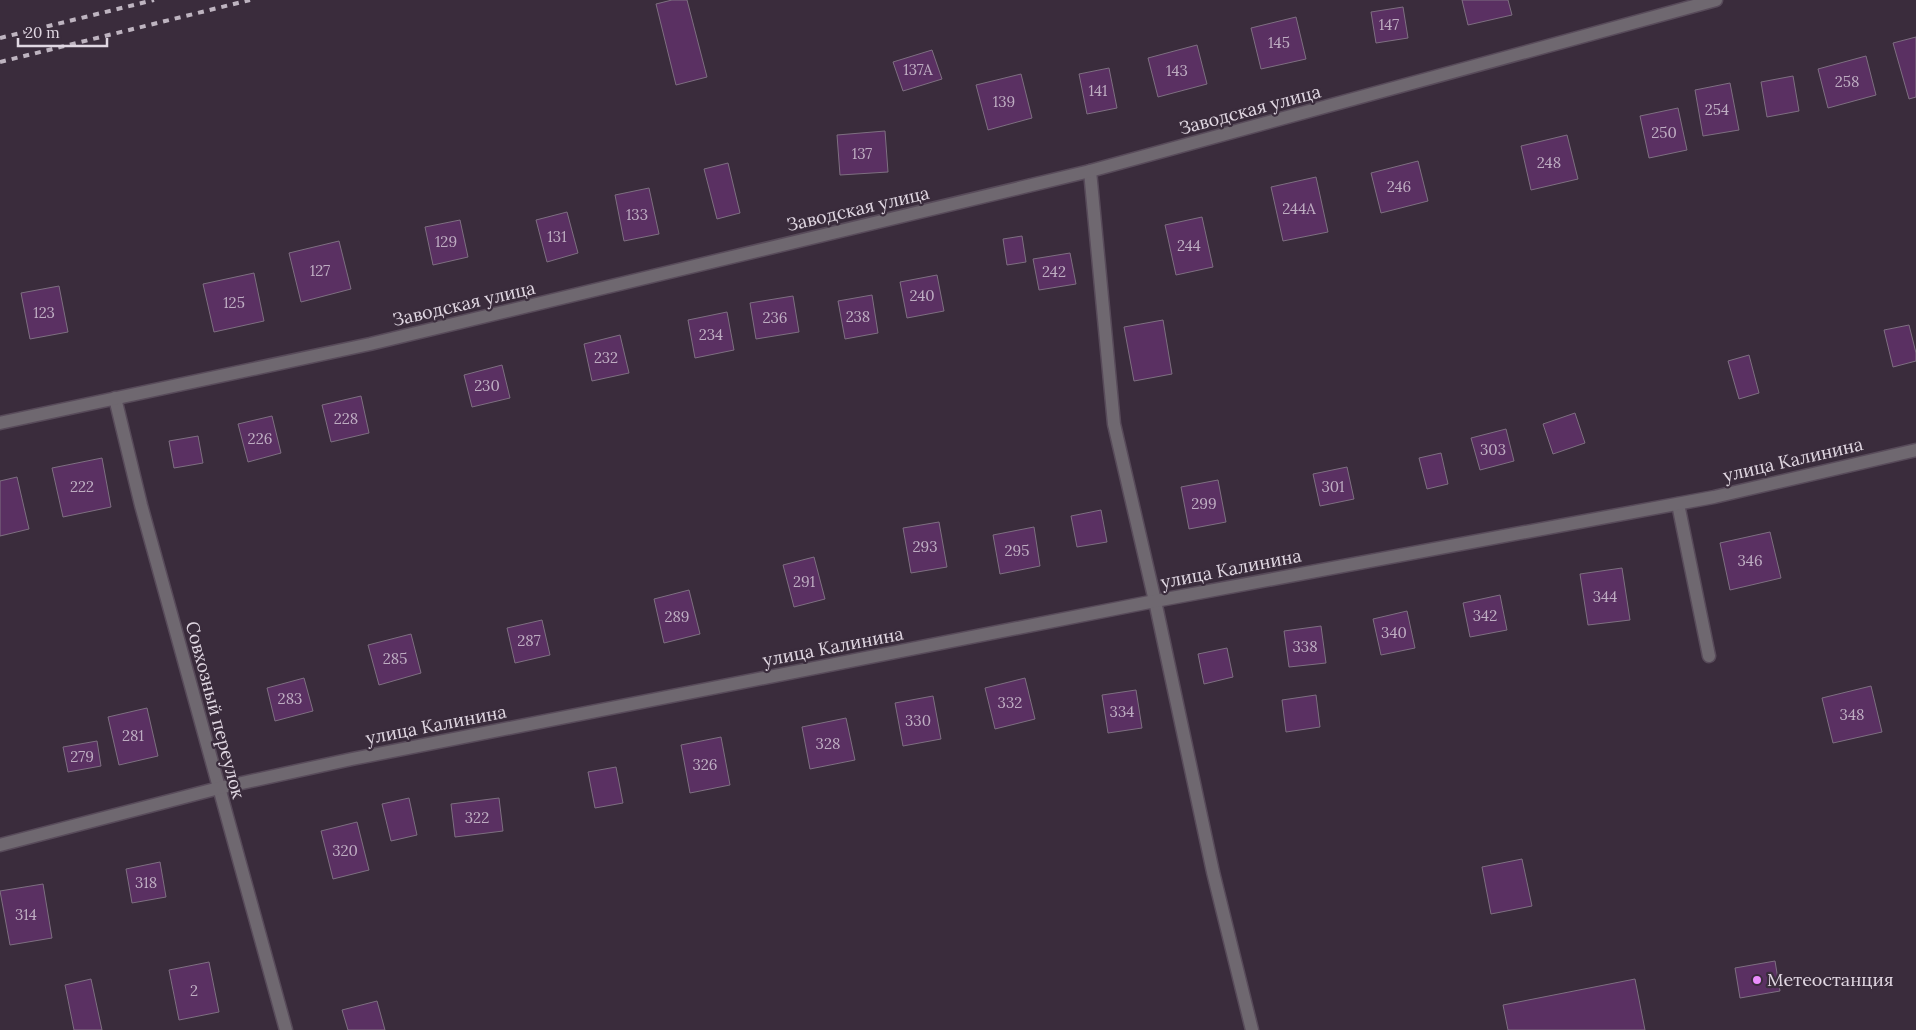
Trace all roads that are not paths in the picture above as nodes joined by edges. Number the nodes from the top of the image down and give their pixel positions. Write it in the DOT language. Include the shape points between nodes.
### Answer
graph roads {
  1 [pos="1716,0"];
  2 [pos="1090,171"];
  3 [pos="115,398"];
  4 [pos="0,423"];
  5 [pos="1916,450"];
  6 [pos="1678,504"];
  7 [pos="1156,601"];
  8 [pos="1709,656"];
  9 [pos="219,788"];
  10 [pos="0,845"];
  11 [pos="286,1030"];
  12 [pos="1252,1030"];
  1 -- 2 [label="street, Заводская улица"];
  2 -- 3 [label="street, Заводская улица" via="370,344"];
  2 -- 7 [label="street" via="1114,424"];
  3 -- 4 [label="street, Заводская улица"];
  3 -- 9 [label="street, Совхозный переулок"];
  5 -- 6 [label="street, улица Калинина"];
  6 -- 7 [label="street, улица Калинина"];
  6 -- 8 [label="street"];
  7 -- 9 [label="street, улица Калинина"];
  7 -- 12 [label="street" via="1213,872"];
  9 -- 10 [label="street, улица Калинина"];
  9 -- 11 [label="street, Совхозный переулок"];
}
